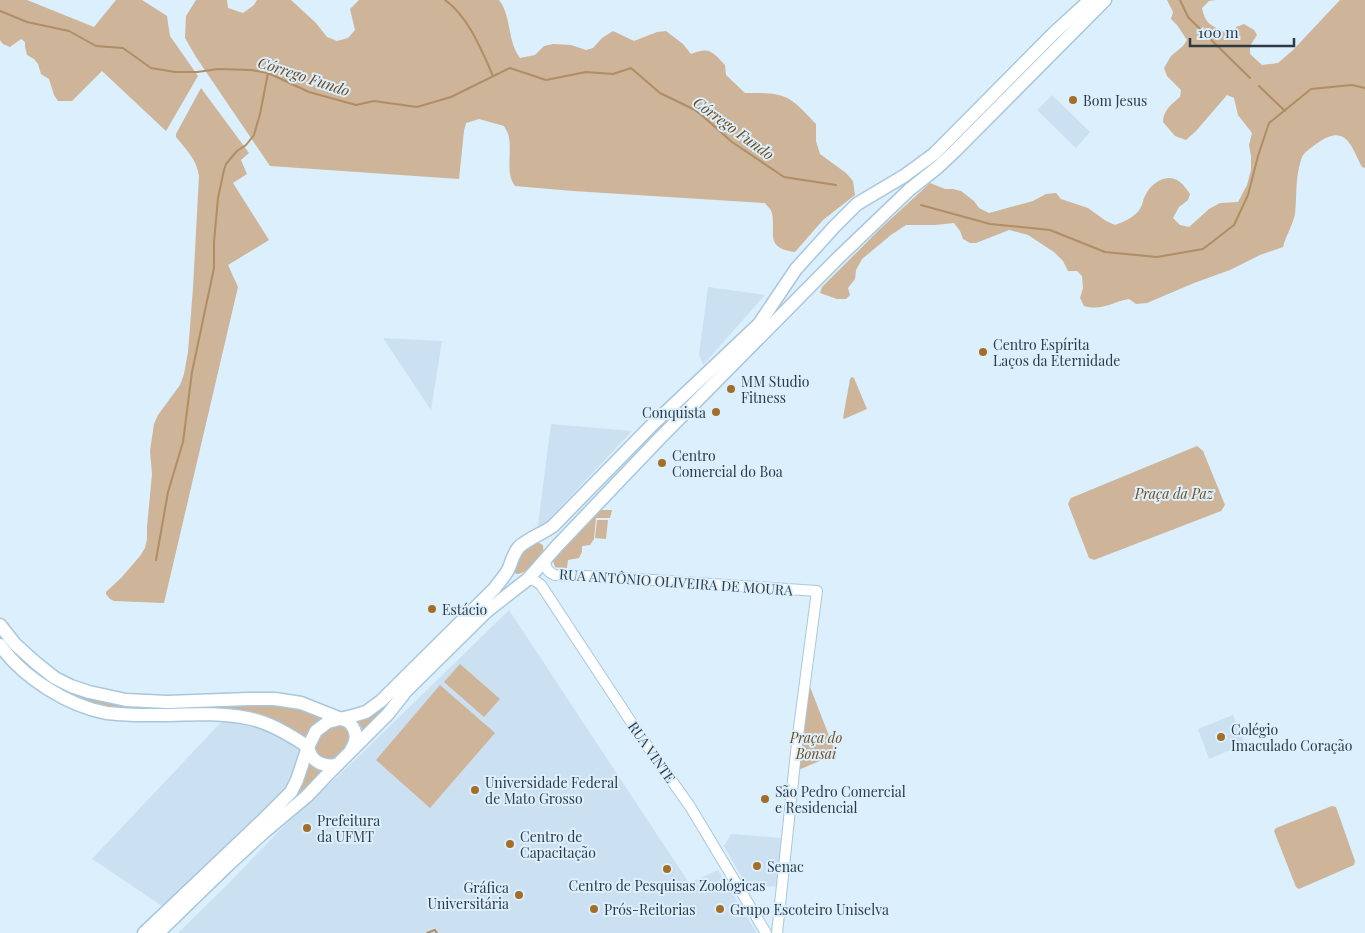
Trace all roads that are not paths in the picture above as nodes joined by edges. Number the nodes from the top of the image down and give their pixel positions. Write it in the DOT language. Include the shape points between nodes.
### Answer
graph roads {
  1 [pos="1090,0"];
  2 [pos="1105,0"];
  3 [pos="813,249"];
  4 [pos="833,264"];
  5 [pos="542,534"];
  6 [pos="545,560"];
  7 [pos="508,570"];
  8 [pos="528,579"];
  9 [pos="0,625"];
  10 [pos="0,645"];
  11 [pos="340,719"];
  12 [pos="308,747"];
  13 [pos="351,751"];
  14 [pos="337,764"];
  15 [pos="144,933"];
  16 [pos="158,933"];
  17 [pos="766,933"];
  18 [pos="777,933"];
  1 -- 3 [label="main road" via="934,154 857,204"];
  2 -- 4 [label="main road" via="938,167 908,190"];
  3 -- 4 [label="main road" via="820,262"];
  3 -- 5 [label="main road" via="759,324"];
  4 -- 6 [label="main road" via="660,438"];
  5 -- 6 [label="main road" via="550,548"];
  5 -- 7 [label="main road" via="519,548"];
  6 -- 8 [label="main road"];
  6 -- 18 [label="street, RUA ANTÔNIO OLIVEIRA DE MOURA" via="547,570 555,575 817,592"];
  7 -- 8 [label="main road" via="515,579"];
  7 -- 11 [label="main road" via="495,588 381,701 366,712"];
  8 -- 13 [label="main road" via="487,611"];
  8 -- 17 [label="street, RUA VINTE" via="541,585 691,808"];
  9 -- 11 [label="main road" via="15,644 55,678 89,692 126,700 167,702 276,699 301,703"];
  10 -- 12 [label="main road" via="26,673 50,691 91,708 141,715 225,714 261,722"];
  11 -- 12 [label="main road" via="322,725 312,736"];
  11 -- 13 [label="main road" via="349,722 355,731 356,740"];
  12 -- 14 [label="main road" via="319,763"];
  12 -- 15 [label="main road" via="290,792"];
  13 -- 14 [label="main road"];
  14 -- 16 [label="main road" via="307,796 229,864"];
}
